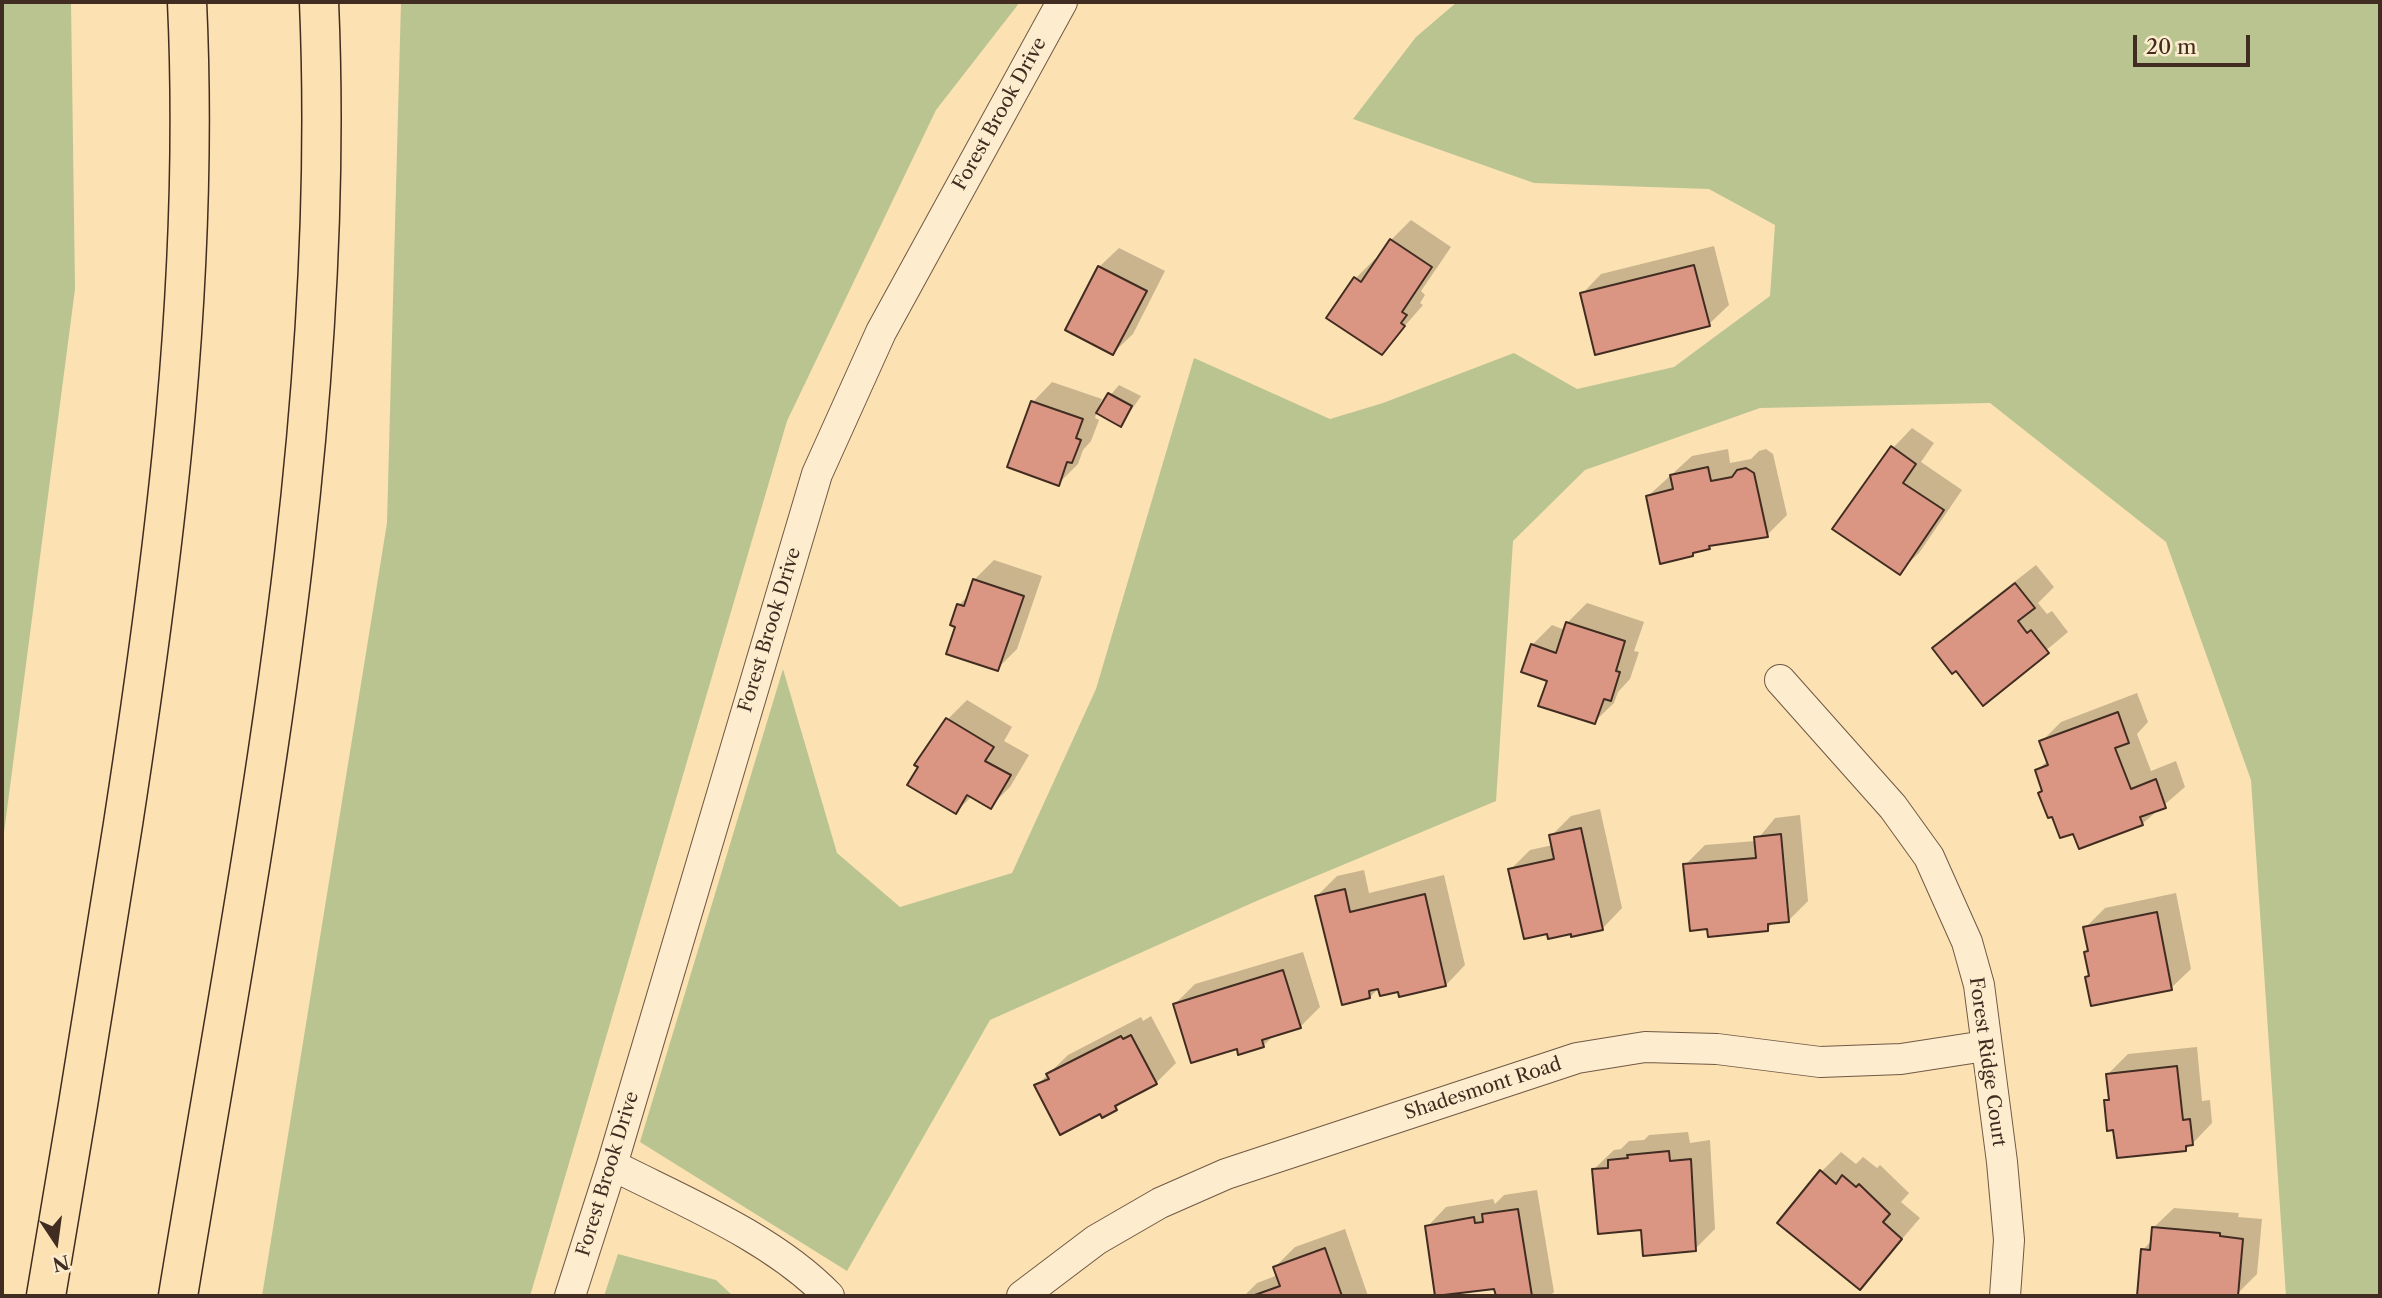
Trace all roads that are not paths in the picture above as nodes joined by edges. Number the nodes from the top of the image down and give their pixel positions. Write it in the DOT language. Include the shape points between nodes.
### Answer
graph roads {
  1 [pos="187,2"];
  2 [pos="319,2"];
  3 [pos="1062,2"];
  4 [pos="1780,680"];
  5 [pos="1985,1046"];
  6 [pos="612,1165"];
  7 [pos="46,1296"];
  8 [pos="178,1296"];
  9 [pos="570,1296"];
  10 [pos="829,1296"];
  11 [pos="1022,1296"];
  12 [pos="2005,1296"];
  1 -- 7 [label="highway" via="191,110 188,256 177,418 152,637"];
  2 -- 8 [label="highway" via="320,284 303,482 269,744"];
  3 -- 6 [label="street, Forest Brook Drive" via="881,332 817,474"];
  4 -- 5 [label="street, Forest Ridge Court" via="1893,807 1929,857 1967,942 1979,985"];
  5 -- 11 [label="street, Shadesmont Road" via="1901,1059 1820,1062 1717,1049 1645,1047 1577,1058 1226,1174 1160,1203 1096,1240"];
  5 -- 12 [label="street, Forest Ridge Court" via="2009,1240"];
  6 -- 9 [label="street, Forest Brook Drive"];
  6 -- 10 [label="street" via="734,1228"];
}
